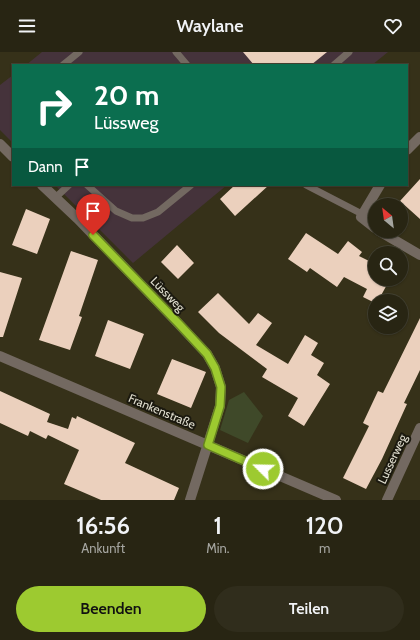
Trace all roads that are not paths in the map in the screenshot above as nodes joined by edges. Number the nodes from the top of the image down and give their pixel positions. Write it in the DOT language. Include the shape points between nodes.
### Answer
graph roads {
  1 [pos="79,52"];
  2 [pos="176,52"];
  3 [pos="349,52"];
  4 [pos="64,64"];
  5 [pos="186,64"];
  6 [pos="335,64"];
  7 [pos="420,137"];
  8 [pos="0,144"];
  9 [pos="408,149"];
  10 [pos="12,156"];
  11 [pos="43,186"];
  12 [pos="68,186"];
  13 [pos="88,186"];
  14 [pos="191,186"];
  15 [pos="308,186"];
  16 [pos="379,186"];
  17 [pos="55,198"];
  18 [pos="362,215"];
  19 [pos="368,221"];
  20 [pos="390,238"];
  21 [pos="420,256"];
  22 [pos="0,356"];
  23 [pos="420,428"];
  24 [pos="208,445"];
  25 [pos="190,500"];
  26 [pos="336,500"];
  27 [pos="387,500"];
  1 -- 4 [label="lane"];
  2 -- 5 [label="lane"];
  3 -- 6 [label="lane"];
  7 -- 9 [label="street"];
  8 -- 10 [label="street"];
  11 -- 17 [label="street, Lüssweg"];
  12 -- 17 [label="lane"];
  13 -- 14 [label="lane" via="116,211 132,218 143,218 158,212"];
  15 -- 18 [label="lane"];
  16 -- 18 [label="street"];
  17 -- 24 [label="street, Lüssweg" via="207,354 221,387 220,406"];
  18 -- 19 [label="street"];
  20 -- 21 [label="street"];
  22 -- 24 [label="street, Frankenstraße"];
  23 -- 27 [label="street, Lusserweg"];
  24 -- 25 [label="street, Lüssweg"];
  24 -- 26 [label="street, Frankenstraße"];
}
